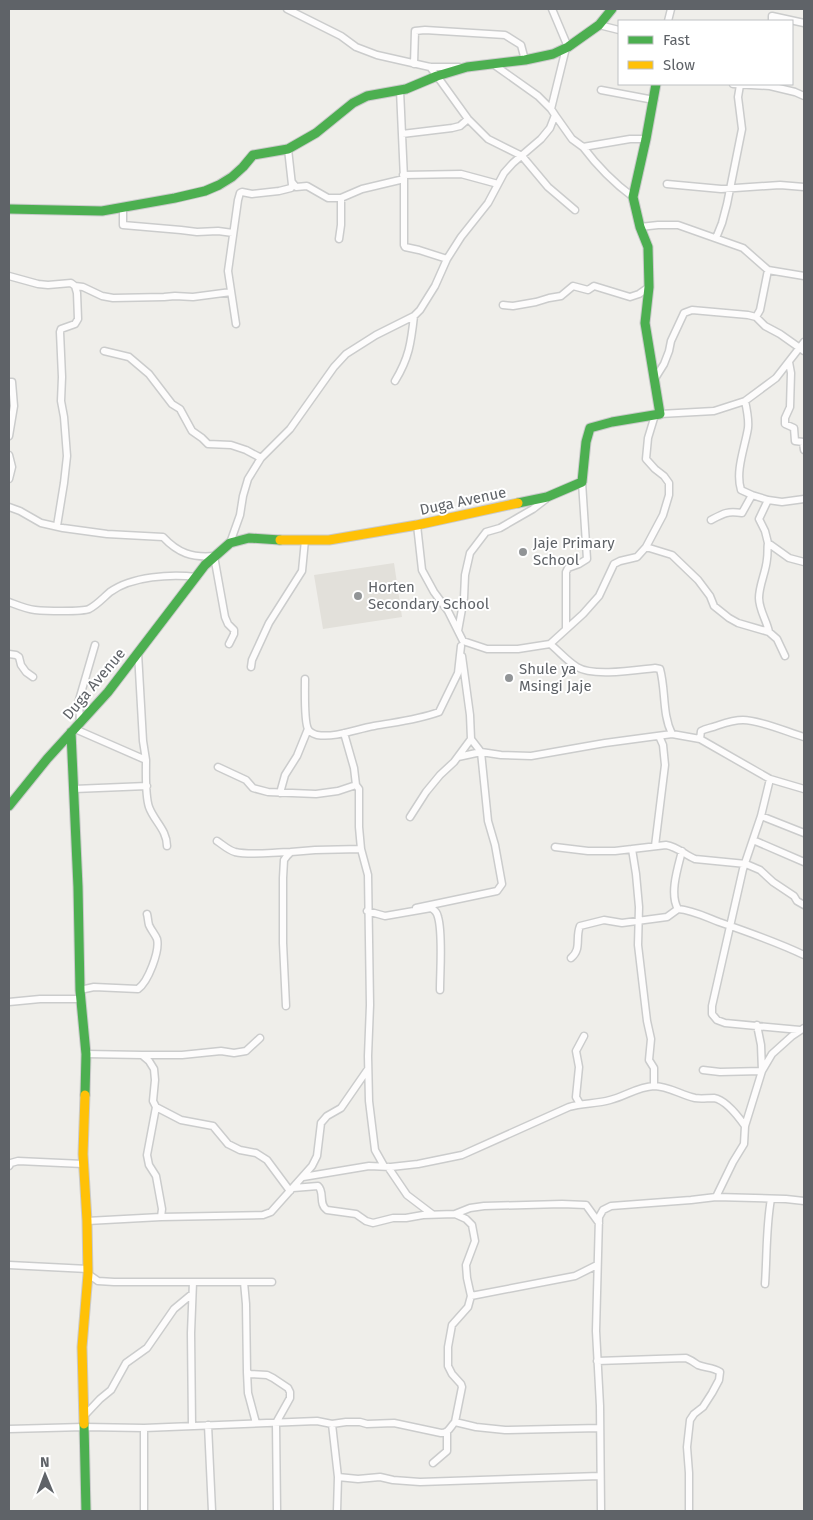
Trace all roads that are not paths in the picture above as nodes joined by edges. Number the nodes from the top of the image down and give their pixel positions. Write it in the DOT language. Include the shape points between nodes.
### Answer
graph roads {
  1 [pos="287,9"];
  2 [pos="552,9"];
  3 [pos="612,9"];
  4 [pos="772,20"];
  5 [pos="790,20"];
  6 [pos="598,25"];
  7 [pos="618,30"];
  8 [pos="567,47"];
  9 [pos="526,60"];
  10 [pos="414,64"];
  11 [pos="493,64"];
  12 [pos="430,67"];
  13 [pos="467,67"];
  14 [pos="437,76"];
  15 [pos="656,85"];
  16 [pos="737,85"];
  17 [pos="758,85"];
  18 [pos="400,90"];
  19 [pos="601,90"];
  20 [pos="804,96"];
  21 [pos="654,100"];
  22 [pos="553,112"];
  23 [pos="468,118"];
  24 [pos="402,134"];
  25 [pos="646,139"];
  26 [pos="583,148"];
  27 [pos="288,150"];
  28 [pos="522,156"];
  29 [pos="404,177"];
  30 [pos="292,182"];
  31 [pos="498,184"];
  32 [pos="666,184"];
  33 [pos="804,187"];
  34 [pos="730,188"];
  35 [pos="633,197"];
  36 [pos="341,198"];
  37 [pos="123,208"];
  38 [pos="9,210"];
  39 [pos="575,210"];
  40 [pos="640,227"];
  41 [pos="233,233"];
  42 [pos="716,238"];
  43 [pos="339,239"];
  44 [pos="447,259"];
  45 [pos="768,270"];
  46 [pos="9,276"];
  47 [pos="804,276"];
  48 [pos="75,286"];
  49 [pos="649,287"];
  50 [pos="231,292"];
  51 [pos="503,305"];
  52 [pos="414,316"];
  53 [pos="756,317"];
  54 [pos="236,324"];
  55 [pos="804,342"];
  56 [pos="802,350"];
  57 [pos="104,351"];
  58 [pos="789,362"];
  59 [pos="654,380"];
  60 [pos="395,381"];
  61 [pos="9,382"];
  62 [pos="745,401"];
  63 [pos="657,414"];
  64 [pos="9,436"];
  65 [pos="804,450"];
  66 [pos="9,455"];
  67 [pos="261,458"];
  68 [pos="9,479"];
  69 [pos="582,482"];
  70 [pos="752,495"];
  71 [pos="547,497"];
  72 [pos="804,499"];
  73 [pos="768,500"];
  74 [pos="9,507"];
  75 [pos="711,520"];
  76 [pos="417,525"];
  77 [pos="57,526"];
  78 [pos="305,540"];
  79 [pos="768,543"];
  80 [pos="230,544"];
  81 [pos="646,547"];
  82 [pos="214,556"];
  83 [pos="804,562"];
  84 [pos="196,577"];
  85 [pos="9,602"];
  86 [pos="566,628"];
  87 [pos="458,632"];
  88 [pos="769,632"];
  89 [pos="462,643"];
  90 [pos="94,644"];
  91 [pos="228,644"];
  92 [pos="550,644"];
  93 [pos="138,653"];
  94 [pos="9,654"];
  95 [pos="785,656"];
  96 [pos="251,667"];
  97 [pos="33,677"];
  98 [pos="305,679"];
  99 [pos="75,728"];
  100 [pos="308,729"];
  101 [pos="344,733"];
  102 [pos="672,734"];
  103 [pos="659,736"];
  104 [pos="804,737"];
  105 [pos="471,739"];
  106 [pos="700,739"];
  107 [pos="481,752"];
  108 [pos="458,757"];
  109 [pos="146,760"];
  110 [pos="218,767"];
  111 [pos="770,780"];
  112 [pos="356,785"];
  113 [pos="147,786"];
  114 [pos="74,789"];
  115 [pos="804,789"];
  116 [pos="280,793"];
  117 [pos="9,806"];
  118 [pos="761,816"];
  119 [pos="410,818"];
  120 [pos="804,832"];
  121 [pos="753,840"];
  122 [pos="217,842"];
  123 [pos="167,846"];
  124 [pos="655,846"];
  125 [pos="555,847"];
  126 [pos="361,849"];
  127 [pos="632,849"];
  128 [pos="291,852"];
  129 [pos="682,852"];
  130 [pos="804,862"];
  131 [pos="746,864"];
  132 [pos="804,905"];
  133 [pos="416,908"];
  134 [pos="678,909"];
  135 [pos="368,911"];
  136 [pos="147,914"];
  137 [pos="639,922"];
  138 [pos="730,926"];
  139 [pos="804,955"];
  140 [pos="571,958"];
  141 [pos="440,990"];
  142 [pos="80,994"];
  143 [pos="9,1002"];
  144 [pos="286,1006"];
  145 [pos="757,1025"];
  146 [pos="802,1029"];
  147 [pos="584,1036"];
  148 [pos="260,1038"];
  149 [pos="86,1054"];
  150 [pos="142,1055"];
  151 [pos="368,1068"];
  152 [pos="703,1070"];
  153 [pos="762,1071"];
  154 [pos="654,1086"];
  155 [pos="580,1104"];
  156 [pos="156,1107"];
  157 [pos="745,1126"];
  158 [pos="83,1164"];
  159 [pos="9,1166"];
  160 [pos="386,1167"];
  161 [pos="303,1177"];
  162 [pos="291,1190"];
  163 [pos="716,1197"];
  164 [pos="771,1199"];
  165 [pos="804,1201"];
  166 [pos="432,1214"];
  167 [pos="455,1214"];
  168 [pos="161,1217"];
  169 [pos="87,1221"];
  170 [pos="599,1222"];
  171 [pos="9,1264"];
  172 [pos="598,1265"];
  173 [pos="88,1272"];
  174 [pos="193,1282"];
  175 [pos="244,1282"];
  176 [pos="272,1282"];
  177 [pos="765,1284"];
  178 [pos="192,1294"];
  179 [pos="471,1296"];
  180 [pos="598,1362"];
  181 [pos="247,1372"];
  182 [pos="84,1416"];
  183 [pos="276,1422"];
  184 [pos="454,1422"];
  185 [pos="256,1423"];
  186 [pos="332,1424"];
  187 [pos="208,1425"];
  188 [pos="192,1426"];
  189 [pos="84,1427"];
  190 [pos="144,1428"];
  191 [pos="600,1428"];
  192 [pos="9,1429"];
  193 [pos="447,1432"];
  194 [pos="433,1463"];
  195 [pos="600,1476"];
  196 [pos="338,1478"];
  197 [pos="86,1511"];
  198 [pos="144,1511"];
  199 [pos="212,1511"];
  200 [pos="277,1511"];
  201 [pos="337,1511"];
  202 [pos="601,1511"];
  203 [pos="689,1511"];
  1 -- 10 [label="street" via="356,47"];
  2 -- 8 [label="street"];
  3 -- 6 [label="street"];
  4 -- 5 [label="street" via="772,16"];
  6 -- 7 [label="street"];
  6 -- 8 [label="street"];
  8 -- 9 [label="street"];
  8 -- 22 [label="street"];
  9 -- 10 [label="street" via="521,44 505,35 424,30 416,31"];
  9 -- 11 [label="street"];
  10 -- 12 [label="street"];
  11 -- 13 [label="street"];
  11 -- 22 [label="street" via="538,96"];
  12 -- 13 [label="street"];
  12 -- 14 [label="street"];
  13 -- 14 [label="street"];
  14 -- 18 [label="street"];
  14 -- 23 [label="street"];
  15 -- 21 [label="street"];
  16 -- 34 [label="street" via="742,129"];
  17 -- 20 [label="street"];
  18 -- 24 [label="street"];
  18 -- 27 [label="street" via="367,96"];
  19 -- 21 [label="street"];
  21 -- 25 [label="street"];
  22 -- 26 [label="street" via="572,139"];
  22 -- 28 [label="street" via="550,128"];
  23 -- 24 [label="street" via="460,126 452,128"];
  23 -- 28 [label="street" via="488,139"];
  24 -- 29 [label="street"];
  25 -- 26 [label="street"];
  25 -- 35 [label="street"];
  26 -- 35 [label="street" via="610,178"];
  27 -- 30 [label="street"];
  27 -- 37 [label="street" via="253,155 247,164 210,190"];
  28 -- 31 [label="street" via="504,173"];
  28 -- 39 [label="street" via="548,187"];
  29 -- 31 [label="street" via="461,174"];
  29 -- 36 [label="street"];
  29 -- 44 [label="street" via="405,247"];
  30 -- 36 [label="street" via="296,187 307,186 328,198"];
  30 -- 41 [label="street" via="289,190 240,193"];
  31 -- 44 [label="street"];
  32 -- 34 [label="street"];
  33 -- 34 [label="street"];
  34 -- 42 [label="street"];
  35 -- 40 [label="street"];
  36 -- 43 [label="street"];
  37 -- 38 [label="street" via="96,211 54,208"];
  37 -- 41 [label="street" via="123,225"];
  40 -- 42 [label="street" via="678,225"];
  40 -- 49 [label="street" via="648,246"];
  41 -- 50 [label="street" via="228,271"];
  42 -- 45 [label="street" via="743,248"];
  44 -- 52 [label="street" via="435,286"];
  45 -- 47 [label="street"];
  45 -- 53 [label="street"];
  46 -- 48 [label="street" via="38,284 71,283"];
  48 -- 50 [label="street" via="113,298 193,297"];
  48 -- 77 [label="street" via="78,319 60,332 66,456"];
  49 -- 51 [label="street" via="630,296 594,286 588,290 573,286 561,296 513,306"];
  49 -- 59 [label="street" via="645,323"];
  50 -- 54 [label="street"];
  52 -- 60 [label="street" via="408,354"];
  52 -- 67 [label="street" via="376,334 346,354 290,429"];
  53 -- 56 [label="street"];
  53 -- 59 [label="street" via="692,310 684,312 664,364"];
  55 -- 56 [label="street"];
  56 -- 58 [label="street"];
  57 -- 67 [label="street" via="129,357 149,374 172,404 180,409 192,432 208,444 231,445"];
  58 -- 62 [label="street" via="776,378"];
  58 -- 65 [label="street" via="790,407 785,424 794,428 795,441 803,442"];
  59 -- 63 [label="street"];
  61 -- 64 [label="street" via="12,382 14,406"];
  62 -- 63 [label="street" via="714,411"];
  62 -- 70 [label="street" via="748,427 739,484 741,490"];
  63 -- 69 [label="street" via="590,428"];
  63 -- 81 [label="street" via="648,438 646,459 664,476 669,495 663,515"];
  66 -- 68 [label="street" via="12,468"];
  67 -- 80 [label="street" via="248,479"];
  69 -- 71 [label="street, Duga Avenue"];
  69 -- 86 [label="street" via="586,559 566,572"];
  70 -- 73 [label="street"];
  70 -- 75 [label="street" via="742,513 729,512"];
  71 -- 76 [label="street, Duga Avenue"];
  71 -- 87 [label="street" via="500,528 486,532 470,553"];
  72 -- 73 [label="street"];
  73 -- 79 [label="street" via="759,519"];
  74 -- 77 [label="street" via="41,523"];
  76 -- 78 [label="street, Duga Avenue" via="329,540"];
  76 -- 87 [label="street" via="422,570"];
  77 -- 82 [label="street" via="80,532 163,537 173,548 189,554"];
  78 -- 80 [label="street, Duga Avenue" via="248,538"];
  78 -- 96 [label="street" via="302,571 269,623"];
  79 -- 83 [label="street" via="789,558"];
  79 -- 88 [label="street" via="759,600"];
  80 -- 82 [label="street, Duga Avenue"];
  81 -- 86 [label="street" via="637,557 614,564 599,596"];
  81 -- 88 [label="street" via="672,555 698,580 714,606 729,618"];
  82 -- 84 [label="street, Duga Avenue"];
  82 -- 91 [label="street" via="225,617 234,630"];
  84 -- 85 [label="street" via="158,576 128,583 110,592 89,610 34,610"];
  84 -- 93 [label="street, Duga Avenue"];
  86 -- 92 [label="street"];
  87 -- 89 [label="street"];
  88 -- 95 [label="street" via="777,639"];
  89 -- 92 [label="street" via="487,649"];
  89 -- 101 [label="street" via="458,673 438,712"];
  89 -- 105 [label="street"];
  90 -- 99 [label="street"];
  92 -- 102 [label="street" via="578,668 594,672 660,670"];
  93 -- 99 [label="street, Duga Avenue"];
  93 -- 109 [label="street"];
  94 -- 97 [label="street" via="16,654 26,672"];
  98 -- 100 [label="street"];
  99 -- 109 [label="street"];
  99 -- 114 [label="street"];
  99 -- 117 [label="street, Duga Avenue"];
  100 -- 101 [label="street" via="319,735"];
  100 -- 116 [label="street"];
  101 -- 112 [label="street"];
  102 -- 103 [label="street"];
  102 -- 106 [label="street"];
  103 -- 107 [label="street" via="531,756"];
  103 -- 124 [label="street" via="665,765"];
  104 -- 106 [label="street" via="744,720 705,728"];
  105 -- 107 [label="street"];
  105 -- 108 [label="street"];
  106 -- 111 [label="street"];
  107 -- 108 [label="street"];
  107 -- 133 [label="street" via="488,822 502,884 497,891"];
  108 -- 119 [label="street" via="426,792"];
  109 -- 113 [label="street"];
  110 -- 116 [label="street" via="246,780 253,788"];
  111 -- 115 [label="street"];
  111 -- 118 [label="street"];
  112 -- 116 [label="street" via="316,794"];
  112 -- 126 [label="street" via="359,789"];
  113 -- 114 [label="street"];
  113 -- 123 [label="street" via="150,808 165,834"];
  114 -- 142 [label="street"];
  118 -- 120 [label="street"];
  118 -- 121 [label="street"];
  121 -- 130 [label="street"];
  121 -- 131 [label="street"];
  122 -- 128 [label="street" via="236,852"];
  124 -- 127 [label="street"];
  124 -- 129 [label="street" via="674,846"];
  125 -- 127 [label="street" via="588,851"];
  126 -- 128 [label="street"];
  126 -- 135 [label="street" via="368,875"];
  127 -- 137 [label="street"];
  128 -- 144 [label="street" via="284,860 283,878"];
  129 -- 131 [label="street" via="696,859"];
  129 -- 134 [label="street" via="675,878 675,905"];
  131 -- 132 [label="street" via="760,870"];
  131 -- 138 [label="street"];
  134 -- 137 [label="street" via="667,918"];
  134 -- 138 [label="street"];
  135 -- 141 [label="street" via="385,916 434,909 440,930"];
  135 -- 151 [label="street"];
  136 -- 142 [label="street" via="158,945 142,987 94,987"];
  137 -- 140 [label="street" via="604,920 580,926 577,954"];
  137 -- 154 [label="street" via="638,945"];
  138 -- 139 [label="street"];
  138 -- 145 [label="street" via="712,1014 725,1023"];
  142 -- 143 [label="street"];
  142 -- 149 [label="street"];
  145 -- 146 [label="street"];
  145 -- 153 [label="street"];
  146 -- 153 [label="street" via="772,1054"];
  147 -- 155 [label="street" via="576,1051 579,1067 576,1097"];
  148 -- 150 [label="street" via="246,1051 234,1053"];
  149 -- 150 [label="street"];
  149 -- 158 [label="street"];
  150 -- 156 [label="street" via="154,1069 153,1101"];
  151 -- 160 [label="street" via="375,1150"];
  151 -- 161 [label="street" via="342,1108 327,1116 321,1124 317,1156"];
  152 -- 153 [label="street"];
  153 -- 157 [label="street"];
  154 -- 155 [label="street" via="635,1089 626,1096 611,1100"];
  154 -- 157 [label="street" via="695,1098 716,1098 734,1110"];
  155 -- 160 [label="street" via="462,1155"];
  156 -- 162 [label="street" via="181,1120 212,1126 228,1144 256,1153 267,1160"];
  156 -- 168 [label="street" via="146,1155 156,1176"];
  157 -- 163 [label="street" via="744,1144"];
  158 -- 159 [label="street" via="18,1161"];
  158 -- 169 [label="street"];
  160 -- 161 [label="street" via="369,1166"];
  160 -- 166 [label="street" via="407,1195"];
  161 -- 162 [label="street"];
  162 -- 166 [label="street" via="318,1186 324,1208 356,1214 373,1223"];
  162 -- 168 [label="street" via="271,1212 263,1215"];
  163 -- 164 [label="street"];
  163 -- 170 [label="street" via="611,1206 603,1210"];
  164 -- 165 [label="street"];
  164 -- 177 [label="street" via="766,1234"];
  166 -- 167 [label="street"];
  167 -- 170 [label="street" via="484,1206 583,1204"];
  167 -- 179 [label="street" via="466,1219 474,1232 475,1241 466,1265"];
  168 -- 169 [label="street"];
  169 -- 173 [label="street"];
  170 -- 172 [label="street"];
  171 -- 173 [label="street"];
  172 -- 179 [label="street" via="575,1276"];
  172 -- 180 [label="street"];
  173 -- 174 [label="street" via="98,1282"];
  173 -- 182 [label="street" via="82,1347"];
  174 -- 175 [label="street"];
  174 -- 178 [label="street"];
  175 -- 176 [label="street"];
  175 -- 181 [label="street"];
  178 -- 182 [label="street" via="174,1309 147,1348 126,1364 111,1390"];
  178 -- 188 [label="street"];
  179 -- 184 [label="street" via="468,1307 452,1325 448,1347 448,1366 462,1384"];
  180 -- 191 [label="street"];
  180 -- 203 [label="street" via="686,1358 720,1372 712,1393 690,1420 687,1447"];
  181 -- 183 [label="street" via="267,1375 289,1390 290,1398"];
  181 -- 185 [label="street" via="248,1393"];
  182 -- 189 [label="street"];
  183 -- 185 [label="street"];
  183 -- 186 [label="street"];
  183 -- 200 [label="street"];
  184 -- 191 [label="street" via="505,1430"];
  184 -- 193 [label="street"];
  185 -- 187 [label="street"];
  186 -- 193 [label="street" via="394,1423"];
  186 -- 196 [label="street"];
  187 -- 188 [label="street"];
  187 -- 199 [label="street"];
  188 -- 190 [label="street"];
  189 -- 190 [label="street"];
  189 -- 192 [label="street"];
  189 -- 197 [label="street"];
  190 -- 198 [label="street"];
  191 -- 195 [label="street"];
  193 -- 194 [label="street" via="447,1451"];
  195 -- 196 [label="street" via="420,1482 380,1477"];
  195 -- 202 [label="street"];
  196 -- 201 [label="street"];
}
